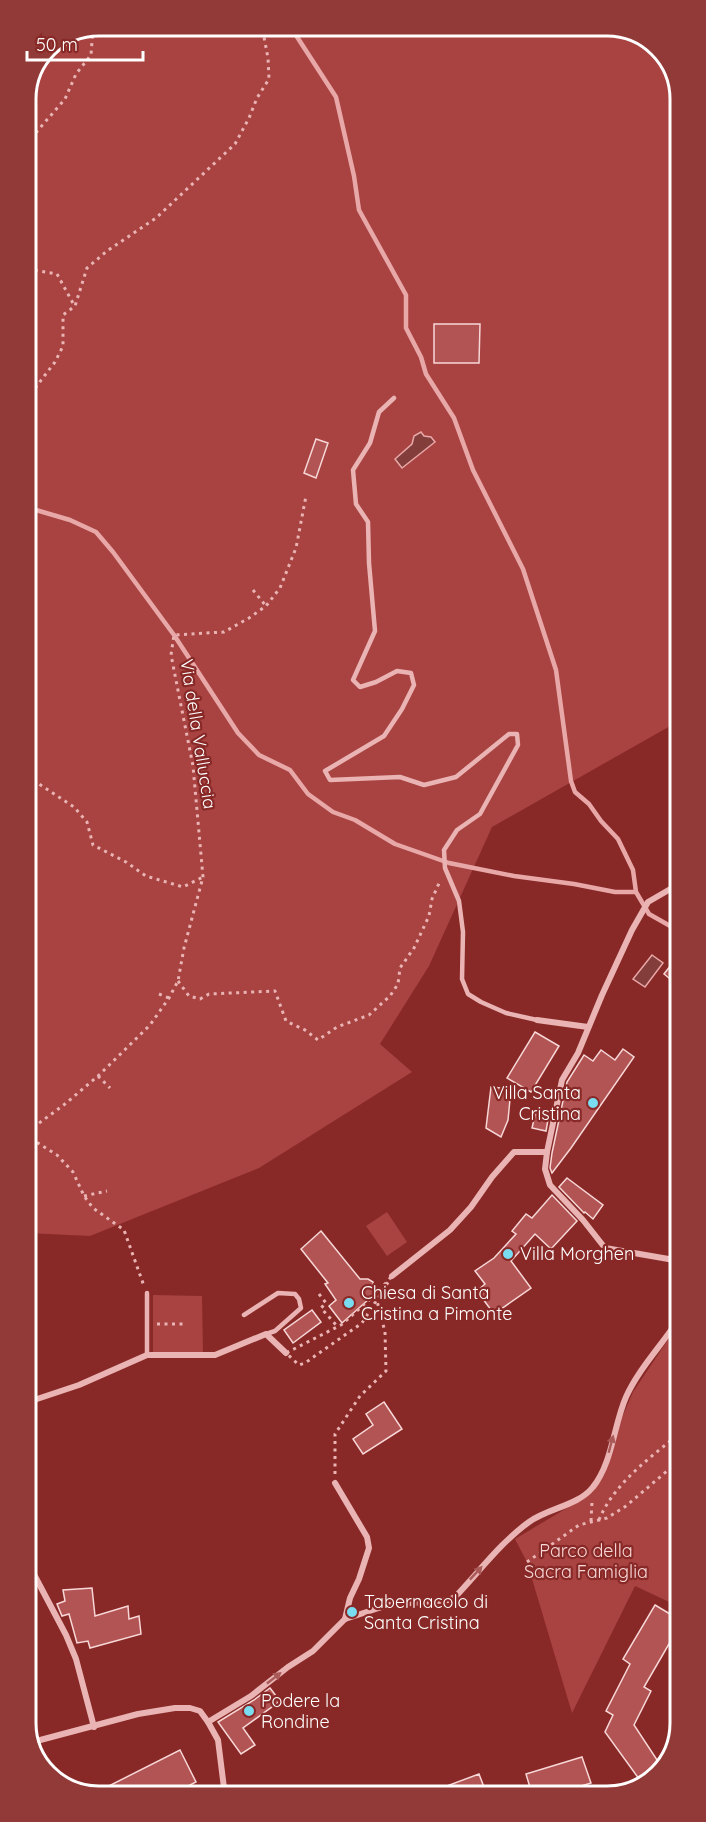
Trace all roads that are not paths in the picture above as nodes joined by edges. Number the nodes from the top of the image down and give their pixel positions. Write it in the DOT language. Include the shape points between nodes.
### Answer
graph roads {
  1 [pos="394,398"];
  2 [pos="670,889"];
  3 [pos="537,1020"];
  4 [pos="588,1027"];
  5 [pos="547,1152"];
  6 [pos="670,1259"];
  7 [pos="392,1276"];
  8 [pos="147,1293"];
  9 [pos="244,1316"];
  10 [pos="670,1332"];
  11 [pos="266,1334"];
  12 [pos="286,1353"];
  13 [pos="147,1356"];
  14 [pos="36,1399"];
  15 [pos="335,1483"];
  16 [pos="36,1579"];
  17 [pos="345,1619"];
  18 [pos="208,1722"];
  19 [pos="94,1727"];
  20 [pos="39,1741"];
  21 [pos="224,1786"];
  1 -- 3 [label="lane" via="379,412 369,443 353,470 356,504 368,522 375,631 353,680 360,687 397,671 411,673 414,685 384,735 326,771 330,780 400,777 424,785 456,777 509,734 517,734 518,745 480,814 458,830 444,850 445,867 459,901 464,932 462,979 468,994 506,1012"];
  2 -- 4 [label="street" via="648,902"];
  3 -- 4 [label="street"];
  4 -- 5 [label="street" via="562,1080"];
  5 -- 6 [label="street" via="545,1169 550,1185 605,1248"];
  5 -- 7 [label="street" via="514,1152 450,1230"];
  8 -- 13 [label="lane"];
  9 -- 11 [label="lane" via="278,1293 295,1294 301,1308"];
  17 -- 10 [label="street, one-way" via="388,1605 455,1597 531,1520 592,1489 605,1466 627,1394"];
  11 -- 12 [label="street"];
  11 -- 13 [label="street" via="215,1354"];
  13 -- 14 [label="street"];
  15 -- 17 [label="street" via="369,1548"];
  16 -- 19 [label="street" via="76,1659"];
  18 -- 17 [label="street, one-way" via="313,1651"];
  18 -- 19 [label="street" via="200,1711 175,1708"];
  18 -- 21 [label="street" via="218,1740"];
  19 -- 20 [label="street"];
}
